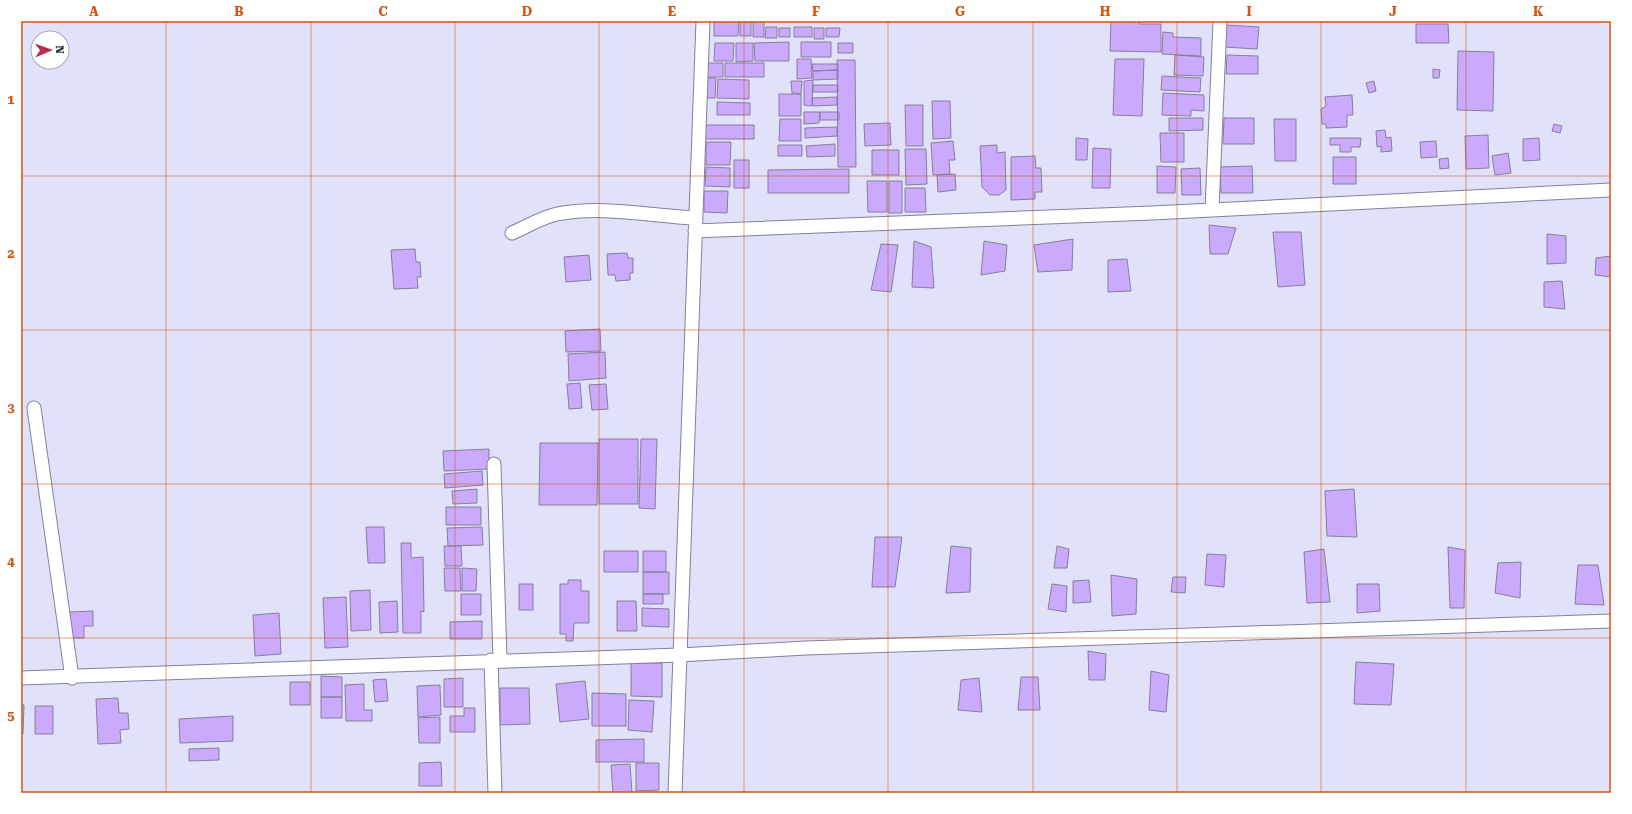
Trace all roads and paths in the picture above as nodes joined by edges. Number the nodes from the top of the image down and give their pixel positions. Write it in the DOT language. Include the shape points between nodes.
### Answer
graph roads {
  1 [pos="703,21"];
  2 [pos="1220,21"];
  3 [pos="1611,190"];
  4 [pos="1212,210"];
  5 [pos="696,224"];
  6 [pos="512,233"];
  7 [pos="34,408"];
  8 [pos="494,464"];
  9 [pos="1611,621"];
  10 [pos="679,655"];
  11 [pos="496,660"];
  12 [pos="21,678"];
  13 [pos="72,678"];
  14 [pos="495,793"];
  15 [pos="676,793"];
  1 -- 5 [label="street"];
  2 -- 4 [label="street"];
  3 -- 4 [label="street"];
  4 -- 5 [label="street"];
  5 -- 6 [label="street" via="623,210 586,211 550,216"];
  5 -- 10 [label="street"];
  7 -- 13 [label="street"];
  8 -- 11 [label="street"];
  9 -- 10 [label="street" via="822,647"];
  10 -- 11 [label="street"];
  10 -- 15 [label="street"];
  11 -- 13 [label="street"];
  11 -- 14 [label="street"];
  12 -- 13 [label="street"];
}
